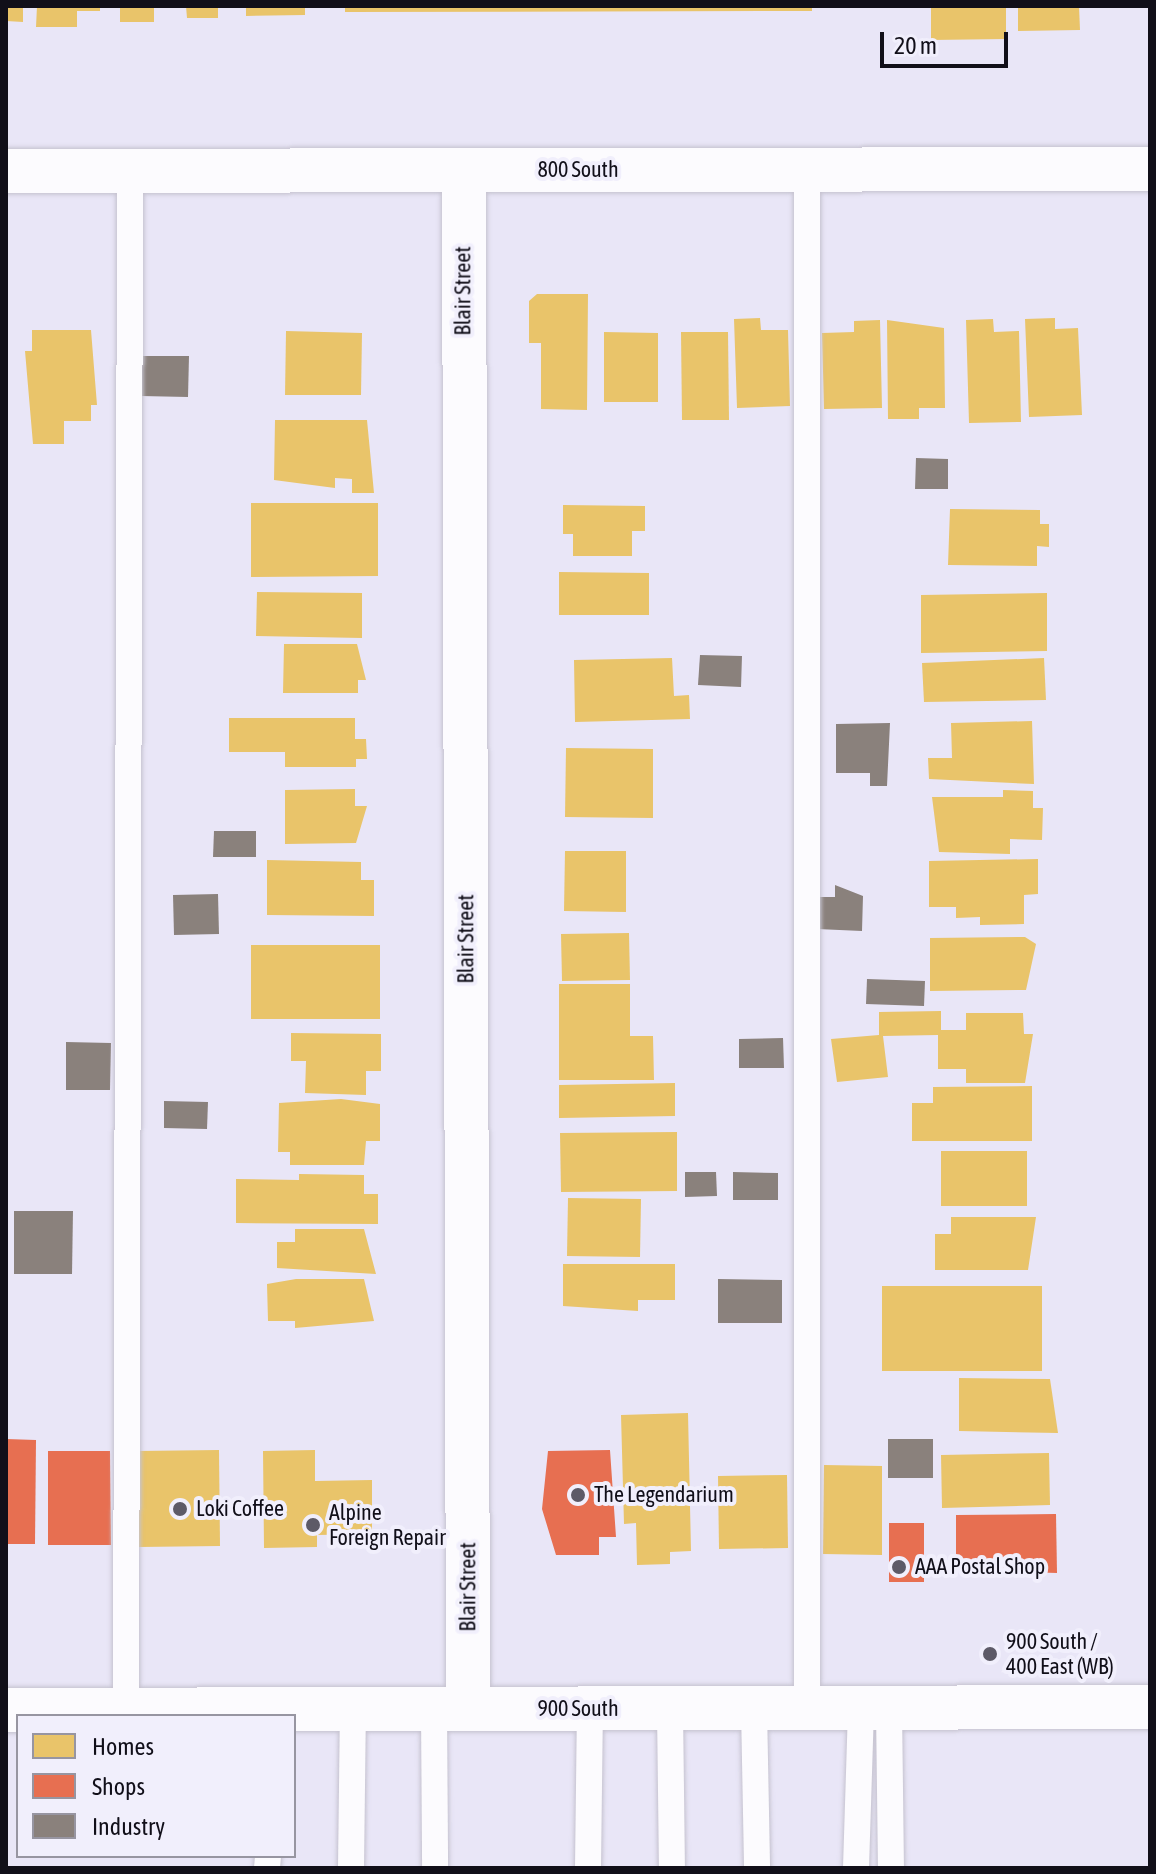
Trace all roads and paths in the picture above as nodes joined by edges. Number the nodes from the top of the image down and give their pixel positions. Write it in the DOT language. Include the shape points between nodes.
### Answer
graph roads {
  1 [pos="807,169"];
  2 [pos="1150,169"];
  3 [pos="464,170"];
  4 [pos="6,171"];
  5 [pos="130,171"];
  6 [pos="1150,1707"];
  7 [pos="754,1708"];
  8 [pos="807,1708"];
  9 [pos="875,1708"];
  10 [pos="353,1709"];
  11 [pos="451,1709"];
  12 [pos="590,1709"];
  13 [pos="670,1709"];
  14 [pos="6,1710"];
  15 [pos="126,1710"];
  16 [pos="270,1713"];
  17 [pos="351,1868"];
  18 [pos="435,1868"];
  19 [pos="588,1868"];
  20 [pos="672,1868"];
  21 [pos="757,1868"];
  22 [pos="856,1868"];
  23 [pos="891,1868"];
  1 -- 2 [label="street, 800 South"];
  1 -- 3 [label="street, 800 South"];
  1 -- 8 [label="lane"];
  3 -- 5 [label="street, 800 South"];
  3 -- 11 [label="street, Blair Street"];
  4 -- 5 [label="street, 800 South"];
  5 -- 15 [label="lane"];
  6 -- 9 [label="street, 900 South"];
  7 -- 8 [label="street, 900 South"];
  7 -- 13 [label="street, 900 South"];
  7 -- 21 [label="lane"];
  8 -- 9 [label="street, 900 South"];
  9 -- 22 [label="lane"];
  9 -- 23 [label="lane"];
  10 -- 11 [label="street, 900 South"];
  10 -- 16 [label="street, 900 South"];
  10 -- 17 [label="lane"];
  11 -- 12 [label="street, 900 South"];
  11 -- 18 [label="lane"];
  12 -- 13 [label="street, 900 South"];
  12 -- 19 [label="lane"];
  13 -- 20 [label="lane"];
  14 -- 15 [label="street, 900 South"];
  15 -- 16 [label="street, 900 South"];
}
